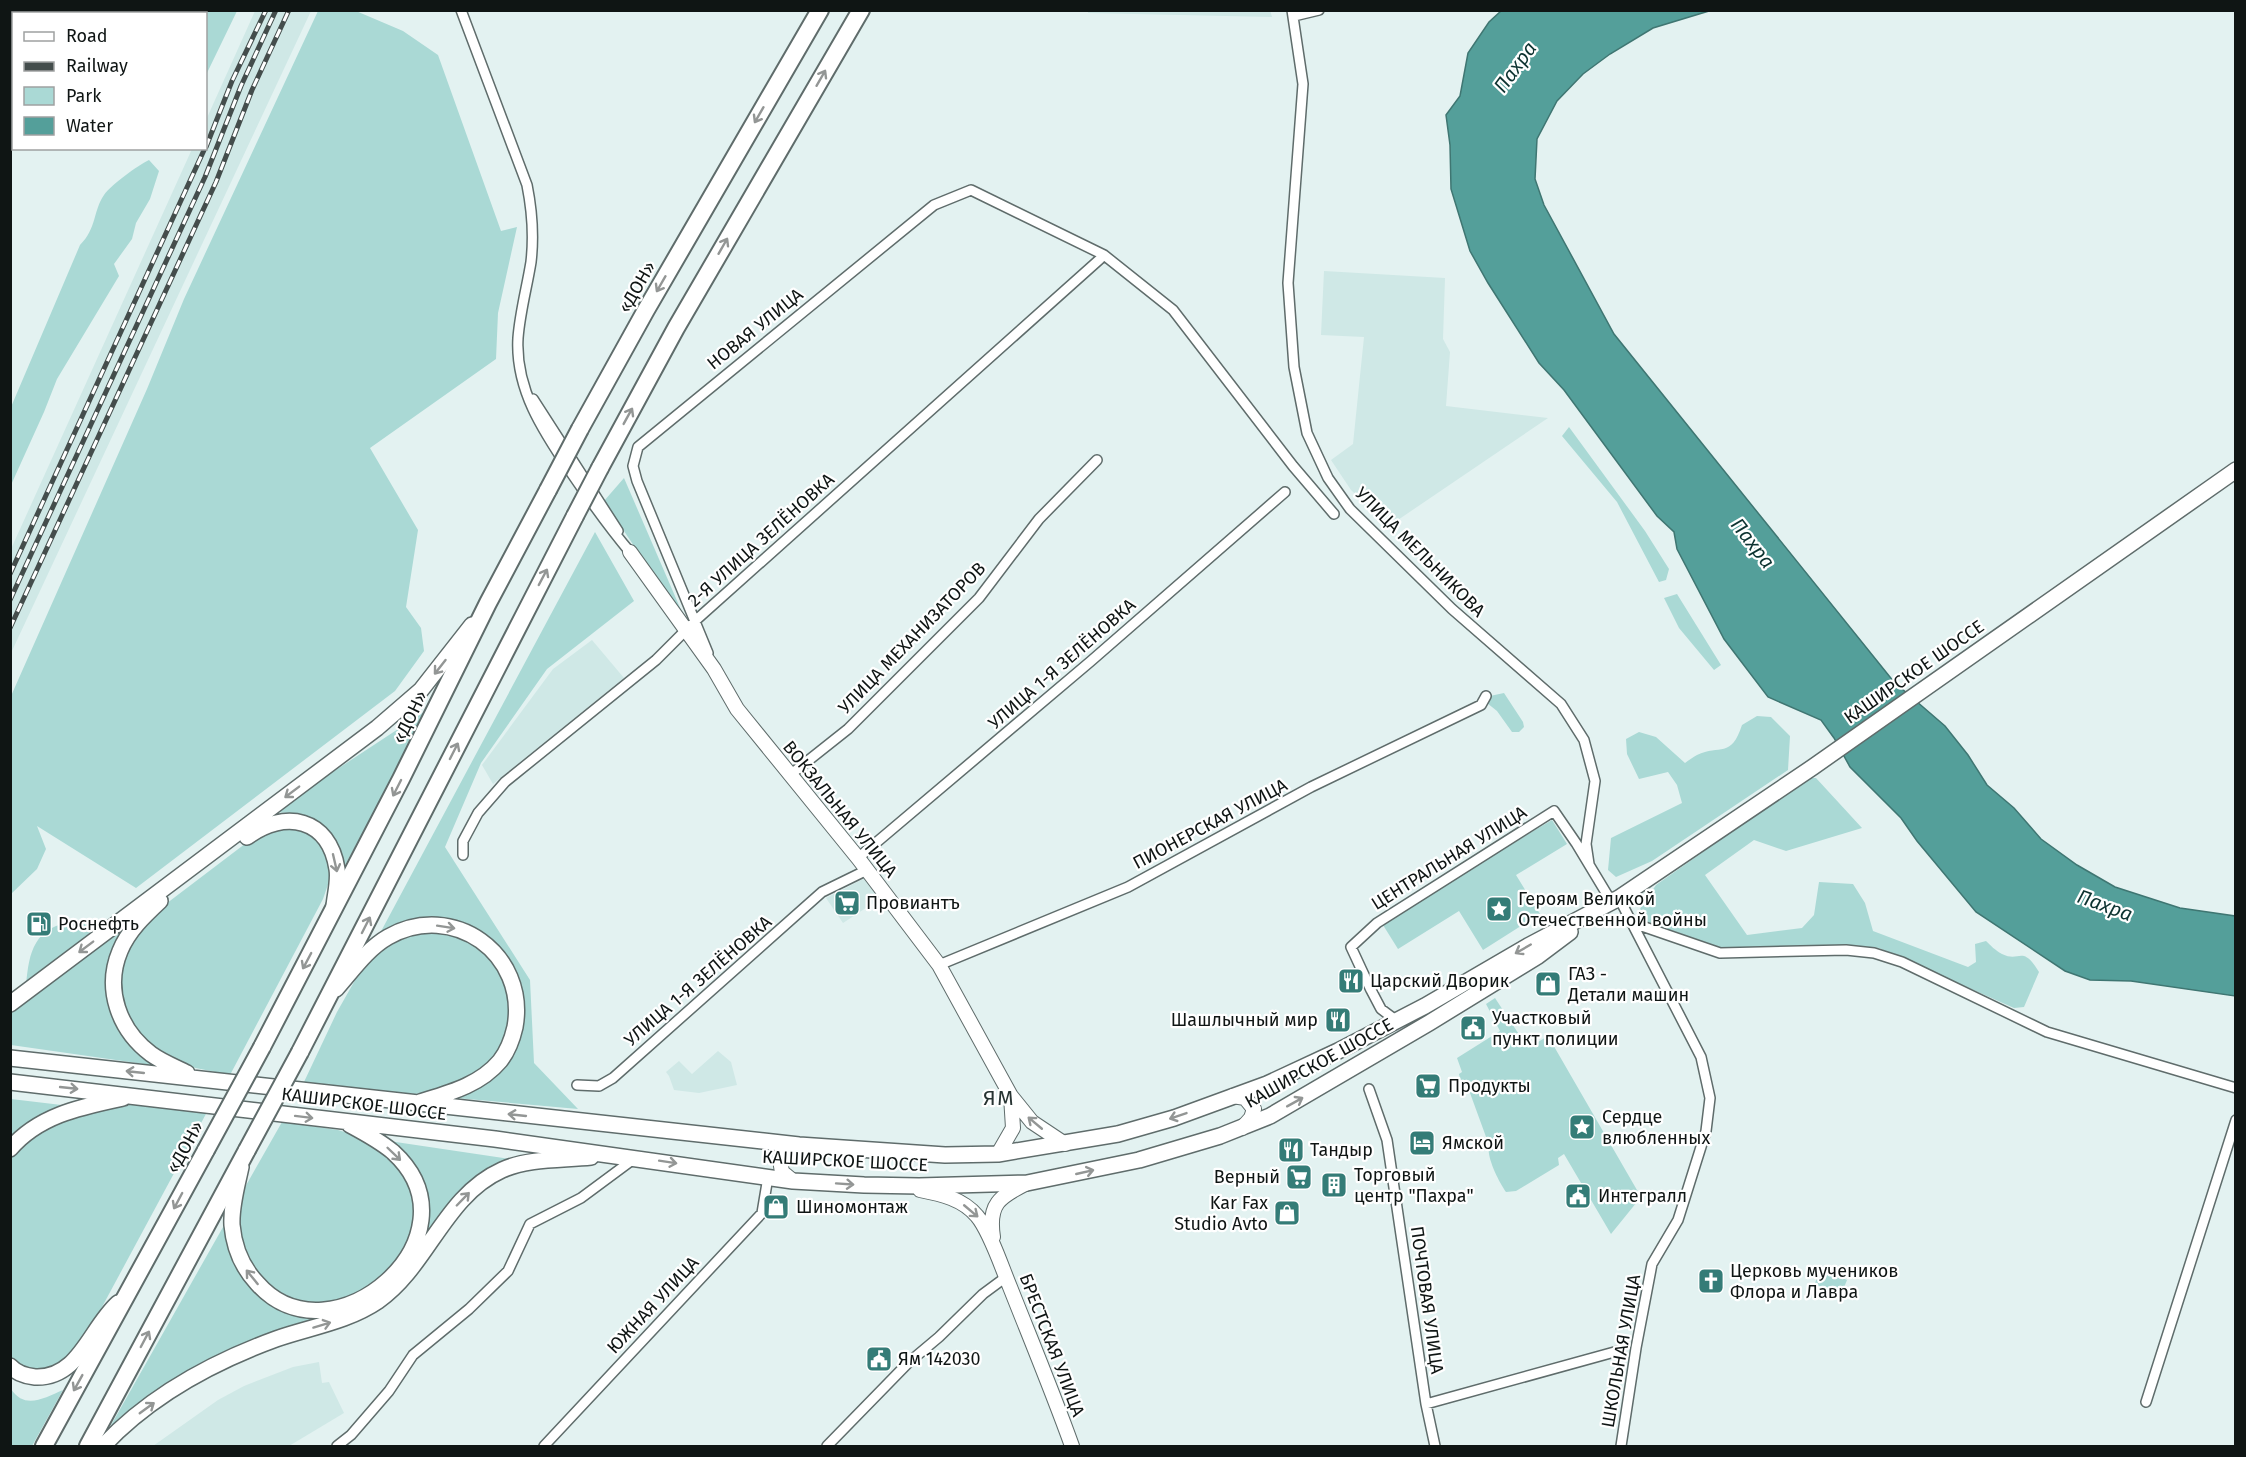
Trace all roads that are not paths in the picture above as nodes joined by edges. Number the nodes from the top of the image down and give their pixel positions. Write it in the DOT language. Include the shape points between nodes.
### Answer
graph roads {
  1 [pos="461,10"];
  2 [pos="820,10"];
  3 [pos="861,10"];
  4 [pos="1319,10"];
  5 [pos="1293,13"];
  6 [pos="1102,257"];
  7 [pos="1097,460"];
  8 [pos="2235,470"];
  9 [pos="1286,492"];
  10 [pos="1335,514"];
  11 [pos="630,552"];
  12 [pos="488,603"];
  13 [pos="690,626"];
  14 [pos="1486,696"];
  15 [pos="790,775"];
  16 [pos="463,855"];
  17 [pos="858,858"];
  18 [pos="1589,864"];
  19 [pos="867,870"];
  20 [pos="1615,899"];
  21 [pos="334,910"];
  22 [pos="1633,923"];
  23 [pos="939,965"];
  24 [pos="330,996"];
  25 [pos="10,1004"];
  26 [pos="1397,1021"];
  27 [pos="10,1058"];
  28 [pos="198,1079"];
  29 [pos="10,1082"];
  30 [pos="577,1085"];
  31 [pos="2235,1088"];
  32 [pos="1369,1089"];
  33 [pos="137,1095"];
  34 [pos="1011,1096"];
  35 [pos="1233,1096"];
  36 [pos="414,1104"];
  37 [pos="2235,1120"];
  38 [pos="345,1122"];
  39 [pos="1242,1128"];
  40 [pos="1065,1143"];
  41 [pos="799,1145"];
  42 [pos="10,1149"];
  43 [pos="998,1154"];
  44 [pos="245,1155"];
  45 [pos="620,1155"];
  46 [pos="636,1158"];
  47 [pos="768,1177"];
  48 [pos="793,1181"];
  49 [pos="1027,1184"];
  50 [pos="897,1186"];
  51 [pos="998,1257"];
  52 [pos="1006,1277"];
  53 [pos="127,1295"];
  54 [pos="1618,1351"];
  55 [pos="10,1366"];
  56 [pos="2146,1402"];
  57 [pos="1426,1404"];
  58 [pos="44,1446"];
  59 [pos="88,1446"];
  60 [pos="103,1446"];
  61 [pos="336,1446"];
  62 [pos="544,1446"];
  63 [pos="827,1446"];
  64 [pos="1072,1446"];
  65 [pos="1435,1446"];
  66 [pos="1622,1446"];
  1 -- 11 [label="street" via="531,203 531,262 518,339 522,375 533,412 601,517"];
  2 -- 12 [label="highway, «ДОН», one-way, bridge" via="646,310"];
  24 -- 3 [label="highway, one-way, bridge" via="600,468 687,309"];
  4 -- 5 [label="street"];
  5 -- 18 [label="street, УЛИЦА МЕЛЬНИКОВА" via="1303,84 1288,283 1294,367 1307,433 1328,478 1350,509 1567,713 1584,740 1595,781 1586,844"];
  6 -- 10 [label="street, НОВАЯ УЛИЦА" via="1173,310 1293,466"];
  6 -- 13 [label="street, 2-Я УЛИЦА ЗЕЛЁНОВКА"];
  6 -- 13 [label="street, НОВАЯ УЛИЦА" via="971,190 941,201 643,442 634,455 633,466"];
  7 -- 15 [label="street, УЛИЦА МЕХАНИЗАТОРОВ" via="1039,519 979,598 848,729"];
  8 -- 20 [label="main road, КАШИРСКОЕ ШОССЕ" via="1813,767"];
  9 -- 17 [label="street, УЛИЦА 1-Я ЗЕЛЁНОВКА"];
  11 -- 13 [label="street, ВОКЗАЛЬНАЯ УЛИЦА"];
  12 -- 21 [label="highway, «ДОН», one-way"];
  12 -- 25 [label="main road, one-way" via="421,690 377,728"];
  13 -- 15 [label="street, ВОКЗАЛЬНАЯ УЛИЦА" via="737,709"];
  13 -- 16 [label="street, 2-Я УЛИЦА ЗЕЛЁНОВКА" via="656,660 505,782 478,813 463,842"];
  14 -- 23 [label="street, ПИОНЕРСКАЯ УЛИЦА" via="1481,705 1311,787 1128,887"];
  15 -- 17 [label="street, ВОКЗАЛЬНАЯ УЛИЦА"];
  17 -- 19 [label="street, ВОКЗАЛЬНАЯ УЛИЦА"];
  18 -- 20 [label="street, ЦЕНТРАЛЬНАЯ УЛИЦА"];
  18 -- 26 [label="street, ЦЕНТРАЛЬНАЯ УЛИЦА" via="1554,811 1377,923 1351,947 1381,1009"];
  19 -- 23 [label="street, ВОКЗАЛЬНАЯ УЛИЦА"];
  19 -- 30 [label="street, УЛИЦА 1-Я ЗЕЛЁНОВКА" via="822,892 613,1078 599,1086"];
  20 -- 22 [label="street, ШКОЛЬНАЯ УЛИЦА"];
  20 -- 26 [label="main road, КАШИРСКОЕ ШОССЕ, one-way"];
  39 -- 20 [label="main road, КАШИРСКОЕ ШОССЕ, one-way" via="1294,1103 1429,1023 1538,956"];
  28 -- 21 [label="main road, one-way" via="150,1053 120,1018 115,1004 115,974 120,952 132,930 161,900 257,829 281,820 306,824 329,844 338,872"];
  21 -- 53 [label="highway, «ДОН», one-way, bridge"];
  22 -- 31 [label="street" via="1720,953 1874,953 1902,962 2047,1032"];
  22 -- 66 [label="street, ШКОЛЬНАЯ УЛИЦА" via="1701,1057 1710,1098 1706,1131 1678,1220 1652,1264"];
  23 -- 34 [label="street, ВОКЗАЛЬНАЯ УЛИЦА"];
  24 -- 36 [label="main road, one-way" via="379,943 418,926 465,931 484,942 500,959 517,1006 514,1032 506,1053 488,1072 464,1088"];
  24 -- 44 [label="highway, bridge"];
  26 -- 35 [label="main road, КАШИРСКОЕ ШОССЕ" via="1267,1084"];
  28 -- 27 [label="main road, КАШИРСКОЕ ШОССЕ, one-way"];
  28 -- 36 [label="main road, КАШИРСКОЕ ШОССЕ"];
  29 -- 33 [label="main road, КАШИРСКОЕ ШОССЕ, one-way"];
  32 -- 57 [label="street, ПОЧТОВАЯ УЛИЦА" via="1387,1140"];
  33 -- 38 [label="main road, КАШИРСКОЕ ШОССЕ, one-way"];
  33 -- 42 [label="main road" via="56,1115"];
  40 -- 34 [label="street, ВОКЗАЛЬНАЯ УЛИЦА, one-way" via="1032,1122"];
  34 -- 43 [label="street, ВОКЗАЛЬНАЯ УЛИЦА" via="1013,1128"];
  35 -- 39 [label="street" via="1245,1098 1254,1109"];
  35 -- 40 [label="main road, КАШИРСКОЕ ШОССЕ, one-way" via="1118,1134"];
  41 -- 36 [label="main road, КАШИРСКОЕ ШОССЕ, one-way"];
  37 -- 56 [label="street"];
  38 -- 44 [label="main road, one-way" via="378,1141 405,1166 418,1194 422,1222 414,1248 400,1268 369,1293 337,1309 313,1311 275,1299 245,1268 232,1225"];
  38 -- 45 [label="main road, КАШИРСКОЕ ШОССЕ"];
  49 -- 39 [label="main road, КАШИРСКОЕ ШОССЕ, one-way" via="1139,1160"];
  40 -- 43 [label="main road, КАШИРСКОЕ ШОССЕ"];
  41 -- 43 [label="main road, КАШИРСКОЕ ШОССЕ" via="945,1155"];
  41 -- 48 [label="street" via="787,1150 780,1160 782,1172"];
  59 -- 44 [label="highway, one-way"];
  45 -- 46 [label="main road, КАШИРСКОЕ ШОССЕ"];
  60 -- 45 [label="main road, one-way" via="142,1411 225,1361 375,1303 400,1284 460,1203 501,1170 537,1162"];
  46 -- 47 [label="main road, КАШИРСКОЕ ШОССЕ, one-way"];
  46 -- 61 [label="street" via="581,1198 530,1224 508,1271 413,1355 389,1391 351,1435"];
  47 -- 48 [label="main road, КАШИРСКОЕ ШОССЕ"];
  47 -- 62 [label="street, ЮЖНАЯ УЛИЦА" via="762,1213"];
  48 -- 50 [label="main road, КАШИРСКОЕ ШОССЕ, one-way"];
  49 -- 50 [label="main road, КАШИРСКОЕ ШОССЕ"];
  49 -- 51 [label="street, БРЕСТСКАЯ УЛИЦА" via="1000,1198 994,1209 991,1224"];
  50 -- 51 [label="street, БРЕСТСКАЯ УЛИЦА, one-way" via="943,1194 967,1207 982,1222"];
  51 -- 52 [label="street, БРЕСТСКАЯ УЛИЦА"];
  52 -- 63 [label="street" via="983,1293 908,1363"];
  52 -- 64 [label="street, БРЕСТСКАЯ УЛИЦА"];
  53 -- 55 [label="main road" via="101,1322 72,1364 61,1372 32,1376"];
  53 -- 58 [label="highway, «ДОН», one-way"];
  54 -- 57 [label="street"];
  57 -- 65 [label="street, ПОЧТОВАЯ УЛИЦА"];
}
